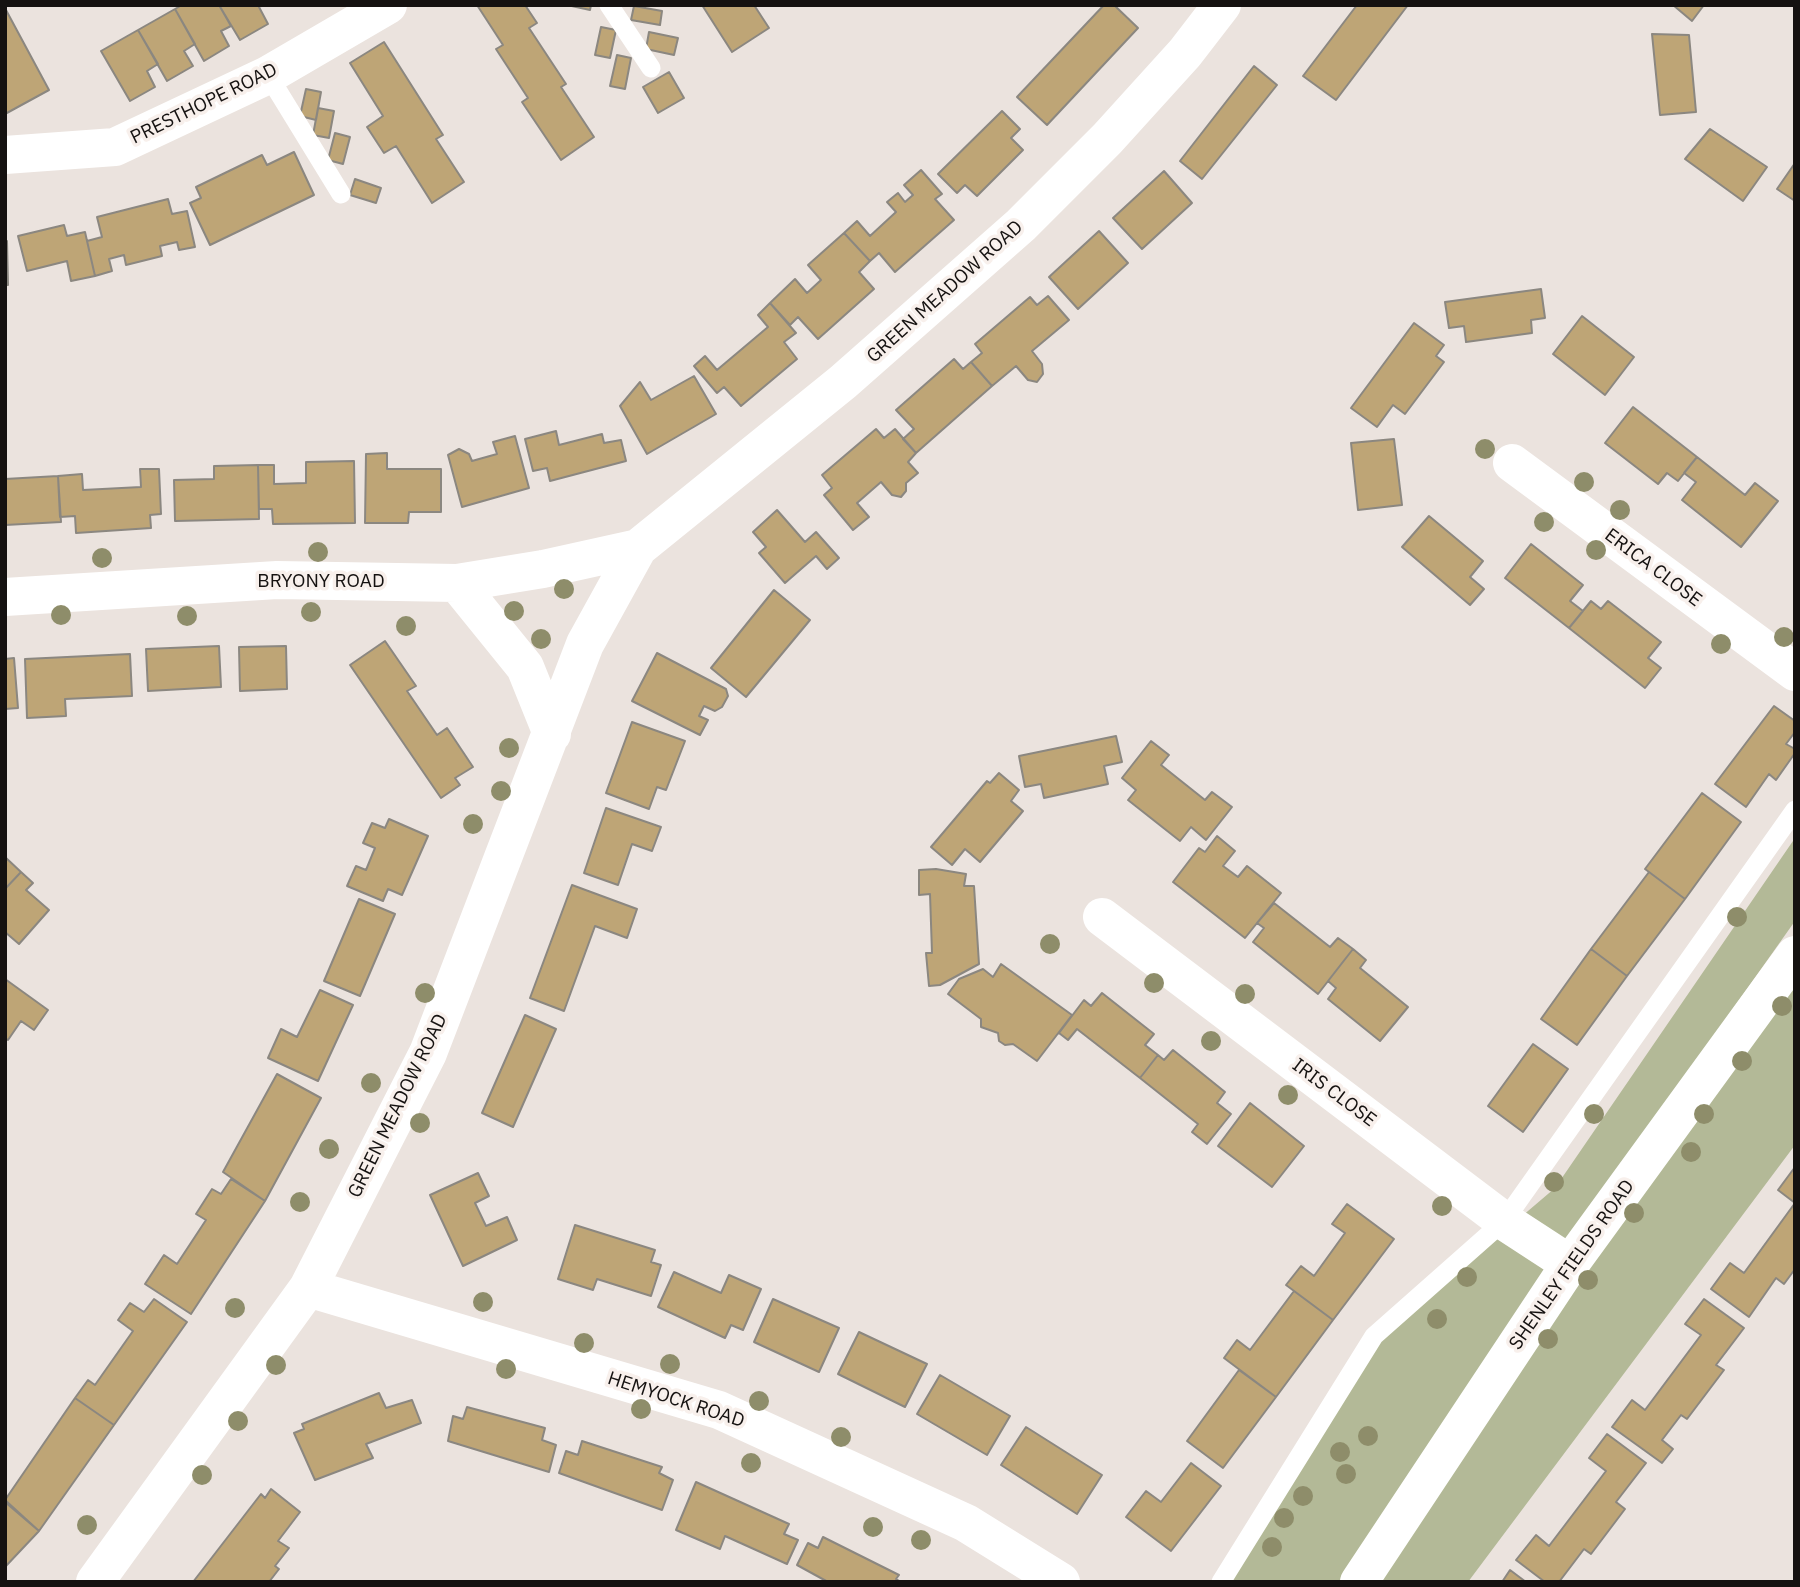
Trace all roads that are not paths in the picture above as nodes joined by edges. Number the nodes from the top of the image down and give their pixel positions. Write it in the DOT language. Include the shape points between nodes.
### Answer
graph roads {
  1 [pos="388,5"];
  2 [pos="609,5"];
  3 [pos="1222,5"];
  4 [pos="651,68"];
  5 [pos="268,75"];
  6 [pos="5,155"];
  7 [pos="341,194"];
  8 [pos="1512,463"];
  9 [pos="638,548"];
  10 [pos="457,583"];
  11 [pos="5,597"];
  12 [pos="1795,672"];
  13 [pos="552,734"];
  14 [pos="1795,810"];
  15 [pos="1102,918"];
  16 [pos="1795,955"];
  17 [pos="1504,1221"];
  18 [pos="1570,1264"];
  19 [pos="308,1288"];
  20 [pos="94,1582"];
  21 [pos="1061,1582"];
  22 [pos="1221,1582"];
  23 [pos="1359,1582"];
  1 -- 5 [label="street, PRESTHOPE ROAD"];
  2 -- 4 [label="lane"];
  3 -- 9 [label="street, GREEN MEADOW ROAD" via="1107,139 1021,225 843,383"];
  5 -- 6 [label="street, PRESTHOPE ROAD" via="115,147"];
  5 -- 7 [label="lane"];
  8 -- 12 [label="street, ERICA CLOSE"];
  9 -- 10 [label="street, GREEN MEADOW ROAD"];
  9 -- 13 [label="street, GREEN MEADOW ROAD" via="585,644"];
  10 -- 11 [label="street, BRYONY ROAD" via="277,580"];
  10 -- 13 [label="street" via="525,667"];
  13 -- 19 [label="street, GREEN MEADOW ROAD" via="428,1053"];
  14 -- 17 [label="lane"];
  15 -- 17 [label="street, IRIS CLOSE"];
  16 -- 18 [label="street, SHENLEY FIELDS ROAD"];
  17 -- 18 [label="street, IRIS CLOSE"];
  17 -- 22 [label="lane" via="1374,1336"];
  18 -- 23 [label="street, SHENLEY FIELDS ROAD"];
  19 -- 20 [label="street, GREEN MEADOW ROAD"];
  19 -- 21 [label="street, HEMYOCK ROAD" via="719,1410 966,1523"];
}
